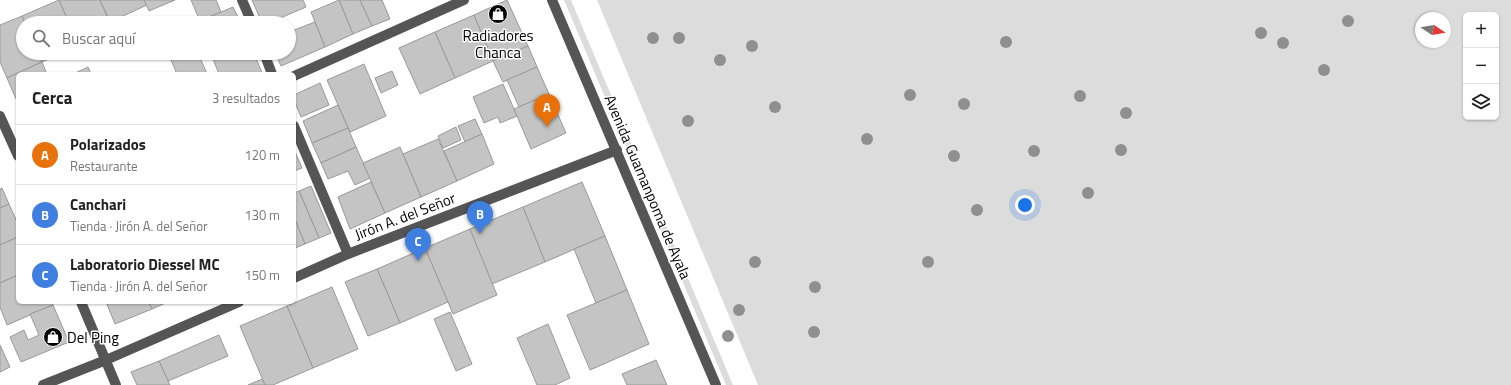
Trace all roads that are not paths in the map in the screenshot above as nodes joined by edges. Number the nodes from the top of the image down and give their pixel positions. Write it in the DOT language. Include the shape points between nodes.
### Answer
graph roads {
  1 [pos="242,0"];
  2 [pos="464,0"];
  3 [pos="552,0"];
  4 [pos="249,16"];
  5 [pos="267,60"];
  6 [pos="271,72"];
  7 [pos="296,75"];
  8 [pos="0,116"];
  9 [pos="296,131"];
  10 [pos="616,150"];
  11 [pos="16,152"];
  12 [pos="348,254"];
  13 [pos="296,277"];
  14 [pos="83,304"];
  15 [pos="234,304"];
  16 [pos="106,360"];
  17 [pos="43,385"];
  18 [pos="116,385"];
  19 [pos="716,385"];
  1 -- 4 [label="street"];
  2 -- 7 [label="street"];
  3 -- 10 [label="street, Avenida Guamanpoma de Ayala"];
  5 -- 6 [label="street"];
  8 -- 11 [label="street"];
  9 -- 12 [label="street"];
  10 -- 12 [label="street, Jirón A. del Señor"];
  10 -- 19 [label="street, Avenida Guamanpoma de Ayala"];
  12 -- 13 [label="street, Jirón A. del Señor"];
  14 -- 16 [label="street"];
  15 -- 16 [label="street"];
  16 -- 17 [label="street"];
  16 -- 18 [label="street"];
}
